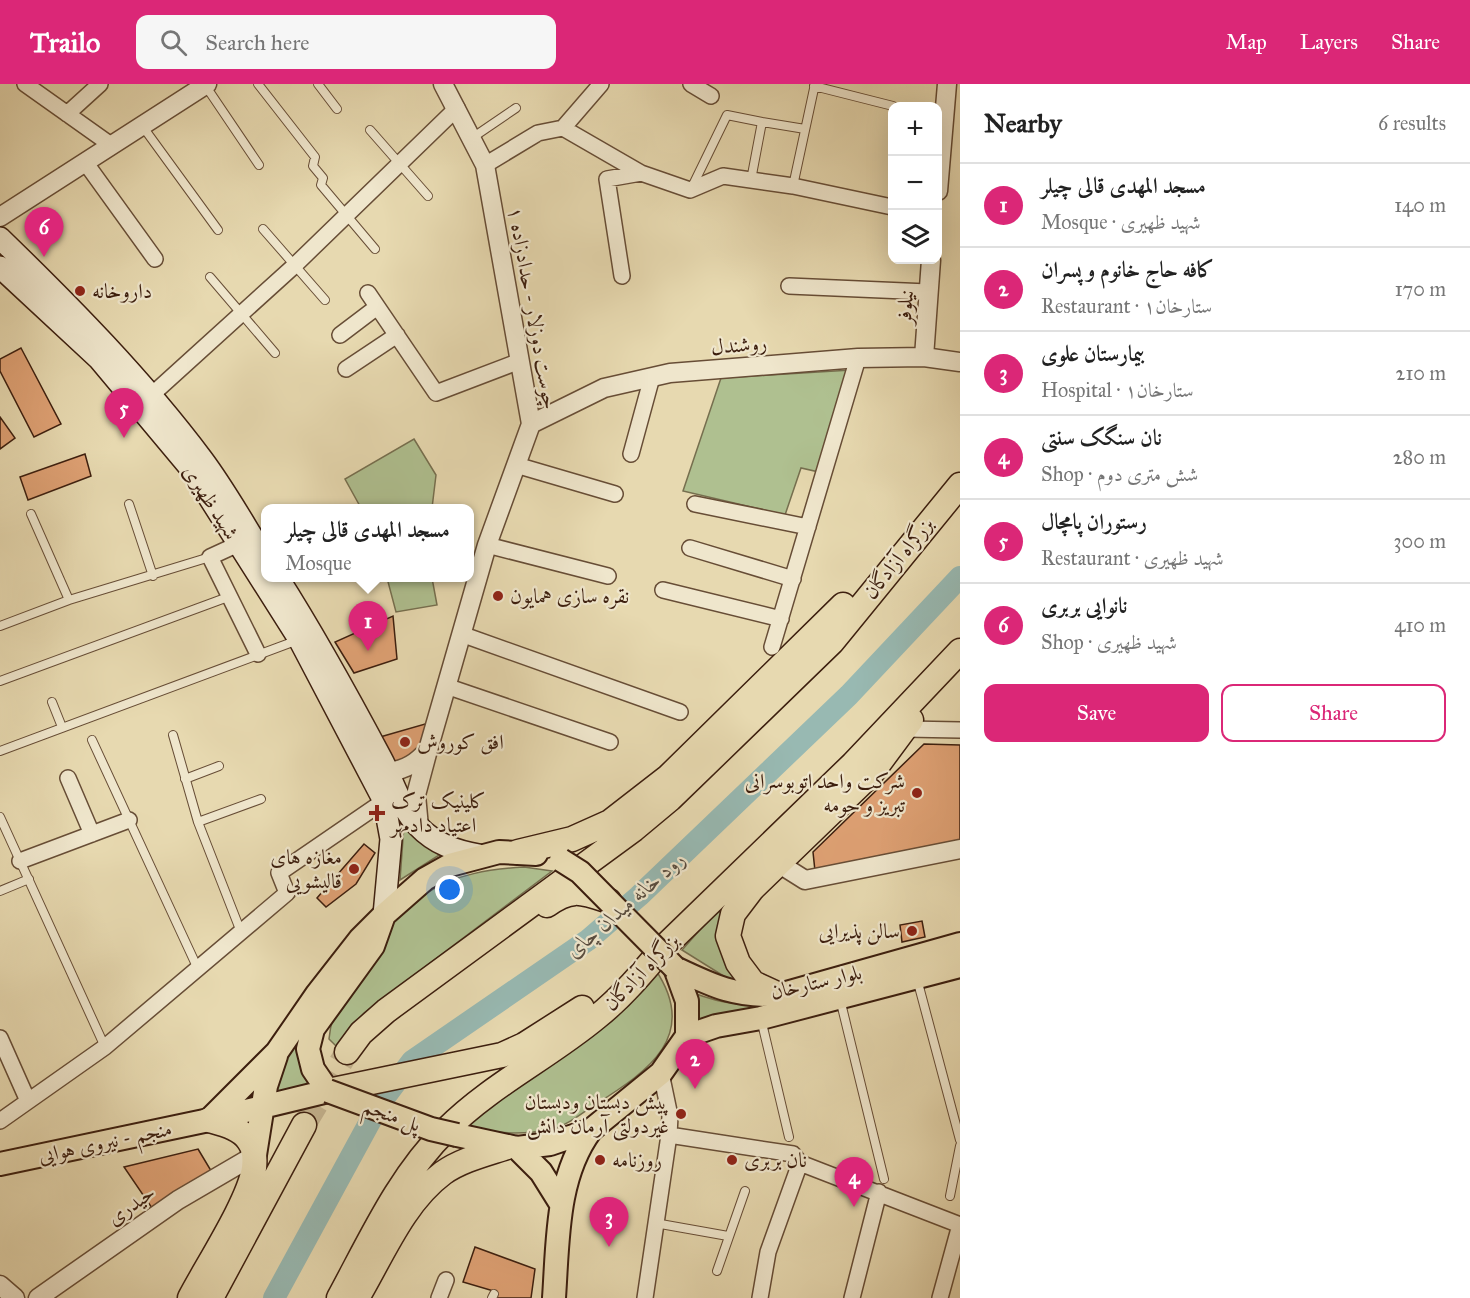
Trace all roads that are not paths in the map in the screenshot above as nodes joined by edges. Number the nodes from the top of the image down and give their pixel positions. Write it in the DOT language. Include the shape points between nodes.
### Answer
graph roads {
  1 [pos="25,84"];
  2 [pos="100,84"];
  3 [pos="258,84"];
  4 [pos="318,84"];
  5 [pos="443,84"];
  6 [pos="602,84"];
  7 [pos="691,84"];
  8 [pos="947,84"];
  9 [pos="814,85"];
  10 [pos="200,86"];
  11 [pos="711,96"];
  12 [pos="888,105"];
  13 [pos="457,108"];
  14 [pos="516,108"];
  15 [pos="337,109"];
  16 [pos="67,114"];
  17 [pos="762,122"];
  18 [pos="142,125"];
  19 [pos="562,128"];
  20 [pos="805,129"];
  21 [pos="370,130"];
  22 [pos="472,138"];
  23 [pos="111,145"];
  24 [pos="941,156"];
  25 [pos="85,162"];
  26 [pos="400,164"];
  27 [pos="259,165"];
  28 [pos="485,165"];
  29 [pos="641,172"];
  30 [pos="751,180"];
  31 [pos="793,186"];
  32 [pos="690,190"];
  33 [pos="428,196"];
  34 [pos="888,206"];
  35 [pos="0,217"];
  36 [pos="347,217"];
  37 [pos="218,230"];
  38 [pos="263,230"];
  39 [pos="0,238"];
  40 [pos="375,249"];
  41 [pos="155,259"];
  42 [pos="931,264"];
  43 [pos="294,266"];
  44 [pos="0,267"];
  45 [pos="622,276"];
  46 [pos="210,277"];
  47 [pos="789,286"];
  48 [pos="928,292"];
  49 [pos="368,293"];
  50 [pos="325,300"];
  51 [pos="377,307"];
  52 [pos="240,314"];
  53 [pos="340,335"];
  54 [pos="397,335"];
  55 [pos="275,353"];
  56 [pos="924,357"];
  57 [pos="858,358"];
  58 [pos="520,361"];
  59 [pos="960,362"];
  60 [pos="346,369"];
  61 [pos="652,377"];
  62 [pos="145,401"];
  63 [pos="531,424"];
  64 [pos="631,454"];
  65 [pos="516,465"];
  66 [pos="960,485"];
  67 [pos="615,495"];
  68 [pos="129,504"];
  69 [pos="695,504"];
  70 [pos="31,514"];
  71 [pos="933,514"];
  72 [pos="808,527"];
  73 [pos="245,541"];
  74 [pos="487,545"];
  75 [pos="690,548"];
  76 [pos="261,555"];
  77 [pos="210,557"];
  78 [pos="261,566"];
  79 [pos="153,576"];
  80 [pos="608,576"];
  81 [pos="793,579"];
  82 [pos="271,582"];
  83 [pos="280,582"];
  84 [pos="663,590"];
  85 [pos="228,597"];
  86 [pos="69,600"];
  87 [pos="781,619"];
  88 [pos="0,626"];
  89 [pos="461,634"];
  90 [pos="307,637"];
  91 [pos="772,647"];
  92 [pos="960,651"];
  93 [pos="258,654"];
  94 [pos="936,675"];
  95 [pos="0,681"];
  96 [pos="446,686"];
  97 [pos="52,702"];
  98 [pos="680,712"];
  99 [pos="62,728"];
  100 [pos="906,729"];
  101 [pos="960,730"];
  102 [pos="173,735"];
  103 [pos="92,740"];
  104 [pos="610,742"];
  105 [pos="428,750"];
  106 [pos="0,751"];
  107 [pos="219,766"];
  108 [pos="389,772"];
  109 [pos="68,778"];
  110 [pos="185,779"];
  111 [pos="261,799"];
  112 [pos="384,801"];
  113 [pos="1,820"];
  114 [pos="129,820"];
  115 [pos="198,822"];
  116 [pos="419,827"];
  117 [pos="92,834"];
  118 [pos="960,849"];
  119 [pos="518,852"];
  120 [pos="479,855"];
  121 [pos="20,861"];
  122 [pos="778,863"];
  123 [pos="28,879"];
  124 [pos="0,891"];
  125 [pos="609,902"];
  126 [pos="384,915"];
  127 [pos="241,932"];
  128 [pos="960,944"];
  129 [pos="669,958"];
  130 [pos="960,966"];
  131 [pos="198,969"];
  132 [pos="917,978"];
  133 [pos="779,995"];
  134 [pos="839,998"];
  135 [pos="761,1018"];
  136 [pos="687,1036"];
  137 [pos="0,1038"];
  138 [pos="105,1047"];
  139 [pos="277,1052"];
  140 [pos="6,1068"];
  141 [pos="661,1073"];
  142 [pos="328,1091"];
  143 [pos="28,1101"];
  144 [pos="263,1108"];
  145 [pos="209,1120"];
  146 [pos="0,1121"];
  147 [pos="304,1125"];
  148 [pos="591,1130"];
  149 [pos="669,1135"];
  150 [pos="789,1137"];
  151 [pos="960,1140"];
  152 [pos="960,1146"];
  153 [pos="512,1148"];
  154 [pos="255,1155"];
  155 [pos="800,1163"];
  156 [pos="0,1164"];
  157 [pos="882,1186"];
  158 [pos="746,1191"];
  159 [pos="950,1196"];
  160 [pos="561,1204"];
  161 [pos="655,1223"];
  162 [pos="960,1225"];
  163 [pos="728,1236"];
  164 [pos="717,1271"];
  165 [pos="446,1280"];
  166 [pos="0,1285"];
  167 [pos="15,1298"];
  168 [pos="38,1298"];
  169 [pos="190,1298"];
  170 [pos="211,1298"];
  171 [pos="339,1298"];
  172 [pos="357,1298"];
  173 [pos="439,1298"];
  174 [pos="554,1298"];
  175 [pos="645,1298"];
  176 [pos="760,1298"];
  177 [pos="852,1298"];
  178 [pos="940,1298"];
  1 -- 16 [label="street"];
  2 -- 16 [label="street"];
  3 -- 36 [label="lane" via="315,157 313,166 323,178 321,185"];
  4 -- 15 [label="lane"];
  5 -- 13 [label="street, چوست دوزلار - حدادزاده ۱"];
  6 -- 19 [label="street"];
  7 -- 11 [label="street"];
  8 -- 24 [label="street"];
  9 -- 12 [label="lane"];
  9 -- 20 [label="lane"];
  10 -- 18 [label="street"];
  10 -- 27 [label="lane"];
  13 -- 22 [label="street, چوست دوزلار - حدادزاده ۱"];
  13 -- 26 [label="street"];
  14 -- 22 [label="lane"];
  16 -- 23 [label="street"];
  17 -- 20 [label="lane"];
  17 -- 30 [label="lane"];
  17 -- 32 [label="lane" via="727,115"];
  18 -- 23 [label="street"];
  18 -- 37 [label="lane"];
  19 -- 28 [label="street" via="538,133"];
  19 -- 29 [label="street"];
  20 -- 31 [label="lane"];
  21 -- 26 [label="lane"];
  22 -- 28 [label="street, چوست دوزلار - حدادزاده ۱"];
  23 -- 25 [label="street"];
  25 -- 35 [label="street"];
  25 -- 41 [label="street"];
  26 -- 33 [label="lane"];
  26 -- 36 [label="street"];
  28 -- 58 [label="street, چوست دوزلار - حدادزاده ۱"];
  29 -- 32 [label="street"];
  29 -- 45 [label="street" via="607,179"];
  30 -- 31 [label="street"];
  30 -- 32 [label="street" via="723,176"];
  31 -- 34 [label="street"];
  36 -- 40 [label="lane"];
  36 -- 43 [label="street"];
  38 -- 43 [label="lane"];
  39 -- 62 [label="main road, شهید ظهیری" via="65,302"];
  42 -- 48 [label="street, نیلوفر"];
  43 -- 50 [label="lane"];
  43 -- 52 [label="street"];
  44 -- 62 [label="main road, شهید ظهیری"];
  46 -- 52 [label="lane"];
  47 -- 48 [label="street"];
  48 -- 56 [label="street, نیلوفر"];
  49 -- 51 [label="street"];
  51 -- 53 [label="street"];
  51 -- 54 [label="street"];
  52 -- 55 [label="lane"];
  52 -- 62 [label="street"];
  54 -- 58 [label="street" via="436,393"];
  54 -- 60 [label="street"];
  56 -- 57 [label="street, روشندل"];
  56 -- 59 [label="street, روشندل"];
  57 -- 61 [label="street, روشندل"];
  57 -- 72 [label="street"];
  58 -- 63 [label="street, چوست دوزلار - حدادزاده ۱"];
  61 -- 63 [label="street, روشندل" via="603,388"];
  61 -- 64 [label="street"];
  62 -- 73 [label="main road, شهید ظهیری" via="203,461"];
  63 -- 65 [label="street, چوست دوزلار - حدادزاده ۱"];
  65 -- 67 [label="street"];
  65 -- 74 [label="street, چوست دوزلار - حدادزاده ۱"];
  66 -- 71 [label="highway, بزرگراه آزادگان"];
  68 -- 79 [label="lane"];
  69 -- 72 [label="street"];
  70 -- 86 [label="lane"];
  71 -- 119 [label="highway" via="883,558 831,619 668,777 610,822 572,839"];
  71 -- 125 [label="highway, بزرگراه آزادگان" via="832,642 670,799 386,1011 346,1052 558,897 569,892 584,893"];
  72 -- 81 [label="street"];
  73 -- 76 [label="main road, شهید ظهیری"];
  73 -- 77 [label="street"];
  73 -- 78 [label="main road, شهید ظهیری"];
  74 -- 80 [label="street"];
  74 -- 89 [label="street, چوست دوزلار - حدادزاده ۱"];
  75 -- 81 [label="street"];
  77 -- 79 [label="lane"];
  77 -- 85 [label="street"];
  79 -- 86 [label="lane"];
  81 -- 87 [label="street"];
  82 -- 90 [label="main road, شهید ظهیری"];
  83 -- 90 [label="main road, شهید ظهیری"];
  84 -- 87 [label="street"];
  85 -- 93 [label="street"];
  85 -- 95 [label="lane"];
  86 -- 88 [label="lane"];
  87 -- 91 [label="street"];
  89 -- 96 [label="street, چوست دوزلار - حدادزاده ۱"];
  89 -- 98 [label="street"];
  90 -- 93 [label="lane"];
  90 -- 108 [label="main road, شهید ظهیری"];
  90 -- 112 [label="main road, شهید ظهیری"];
  92 -- 94 [label="highway, بزرگراه آزادگان"];
  93 -- 99 [label="lane"];
  94 -- 100 [label="highway"];
  94 -- 129 [label="highway, بزرگراه آزادگان"];
  96 -- 104 [label="street"];
  96 -- 105 [label="street, چوست دوزلار - حدادزاده ۱"];
  97 -- 99 [label="lane"];
  99 -- 106 [label="lane"];
  100 -- 101 [label="street"];
  100 -- 122 [label="highway" via="871,774"];
  102 -- 110 [label="lane"];
  103 -- 114 [label="lane"];
  105 -- 108 [label="street" via="405,770"];
  105 -- 116 [label="street, چوست دوزلار - حدادزاده ۱" via="416,795"];
  107 -- 110 [label="lane"];
  108 -- 116 [label="main road, شهید ظهیری" via="410,817"];
  109 -- 117 [label="street"];
  110 -- 115 [label="lane"];
  111 -- 115 [label="lane"];
  112 -- 126 [label="main road, شهید ظهیری" via="391,839"];
  112 -- 127 [label="street" via="279,873 287,893"];
  113 -- 121 [label="lane"];
  114 -- 117 [label="street"];
  114 -- 131 [label="lane"];
  115 -- 127 [label="lane"];
  116 -- 120 [label="main road, شهید ظهیری" via="447,847"];
  117 -- 121 [label="street"];
  118 -- 122 [label="street" via="805,880"];
  119 -- 120 [label="main road"];
  119 -- 125 [label="main road, bridge" via="561,860 580,872"];
  120 -- 126 [label="main road" via="425,879"];
  121 -- 123 [label="lane"];
  122 -- 133 [label="highway" via="734,914 728,936 738,963 753,983"];
  123 -- 124 [label="lane"];
  123 -- 138 [label="lane"];
  125 -- 129 [label="main road, bridge"];
  126 -- 139 [label="main road" via="317,994"];
  126 -- 142 [label="main road" via="373,946 312,1029 308,1049 313,1069"];
  127 -- 131 [label="street"];
  128 -- 133 [label="main road, بلوار ستارخان"];
  129 -- 133 [label="main road, بلوار ستارخان" via="723,991"];
  129 -- 136 [label="main road" via="687,1001"];
  129 -- 142 [label="highway" via="502,1055"];
  129 -- 171 [label="highway, بزرگراه آزادگان" via="637,979 597,1017 477,1102 446,1129 412,1168 389,1204"];
  130 -- 132 [label="main road, بلوار ستارخان"];
  131 -- 138 [label="street"];
  132 -- 134 [label="main road, بلوار ستارخان"];
  132 -- 151 [label="lane"];
  134 -- 135 [label="main road, بلوار ستارخان"];
  134 -- 157 [label="lane"];
  135 -- 136 [label="main road, بلوار ستارخان"];
  135 -- 150 [label="lane"];
  136 -- 141 [label="main road"];
  137 -- 140 [label="street"];
  138 -- 143 [label="street"];
  139 -- 144 [label="main road"];
  139 -- 145 [label="main road"];
  140 -- 143 [label="street"];
  141 -- 148 [label="main road"];
  141 -- 149 [label="street" via="670,1116"];
  142 -- 144 [label="main road, منجم - نیروی هوایی"];
  142 -- 153 [label="main road, پل منجم, bridge" via="431,1129"];
  143 -- 146 [label="street"];
  144 -- 145 [label="main road, منجم - نیروی هوایی"];
  144 -- 154 [label="main road"];
  145 -- 154 [label="highway" via="241,1133"];
  145 -- 156 [label="main road, منجم - نیروی هوایی"];
  147 -- 170 [label="highway"];
  148 -- 153 [label="main road" via="550,1144"];
  148 -- 160 [label="main road" via="574,1159"];
  149 -- 155 [label="street" via="793,1154"];
  149 -- 161 [label="street"];
  152 -- 159 [label="lane"];
  153 -- 160 [label="main road" via="541,1172"];
  153 -- 172 [label="highway" via="443,1173 417,1198"];
  154 -- 168 [label="street, حیدری" via="178,1200"];
  154 -- 169 [label="highway" via="254,1171 244,1197"];
  155 -- 157 [label="street"];
  155 -- 176 [label="street" via="768,1252"];
  157 -- 162 [label="street"];
  157 -- 177 [label="street"];
  158 -- 163 [label="lane"];
  160 -- 174 [label="main road"];
  161 -- 163 [label="lane"];
  161 -- 175 [label="street"];
  162 -- 178 [label="street"];
  163 -- 164 [label="lane"];
  165 -- 173 [label="street"];
  166 -- 167 [label="street"];
}
